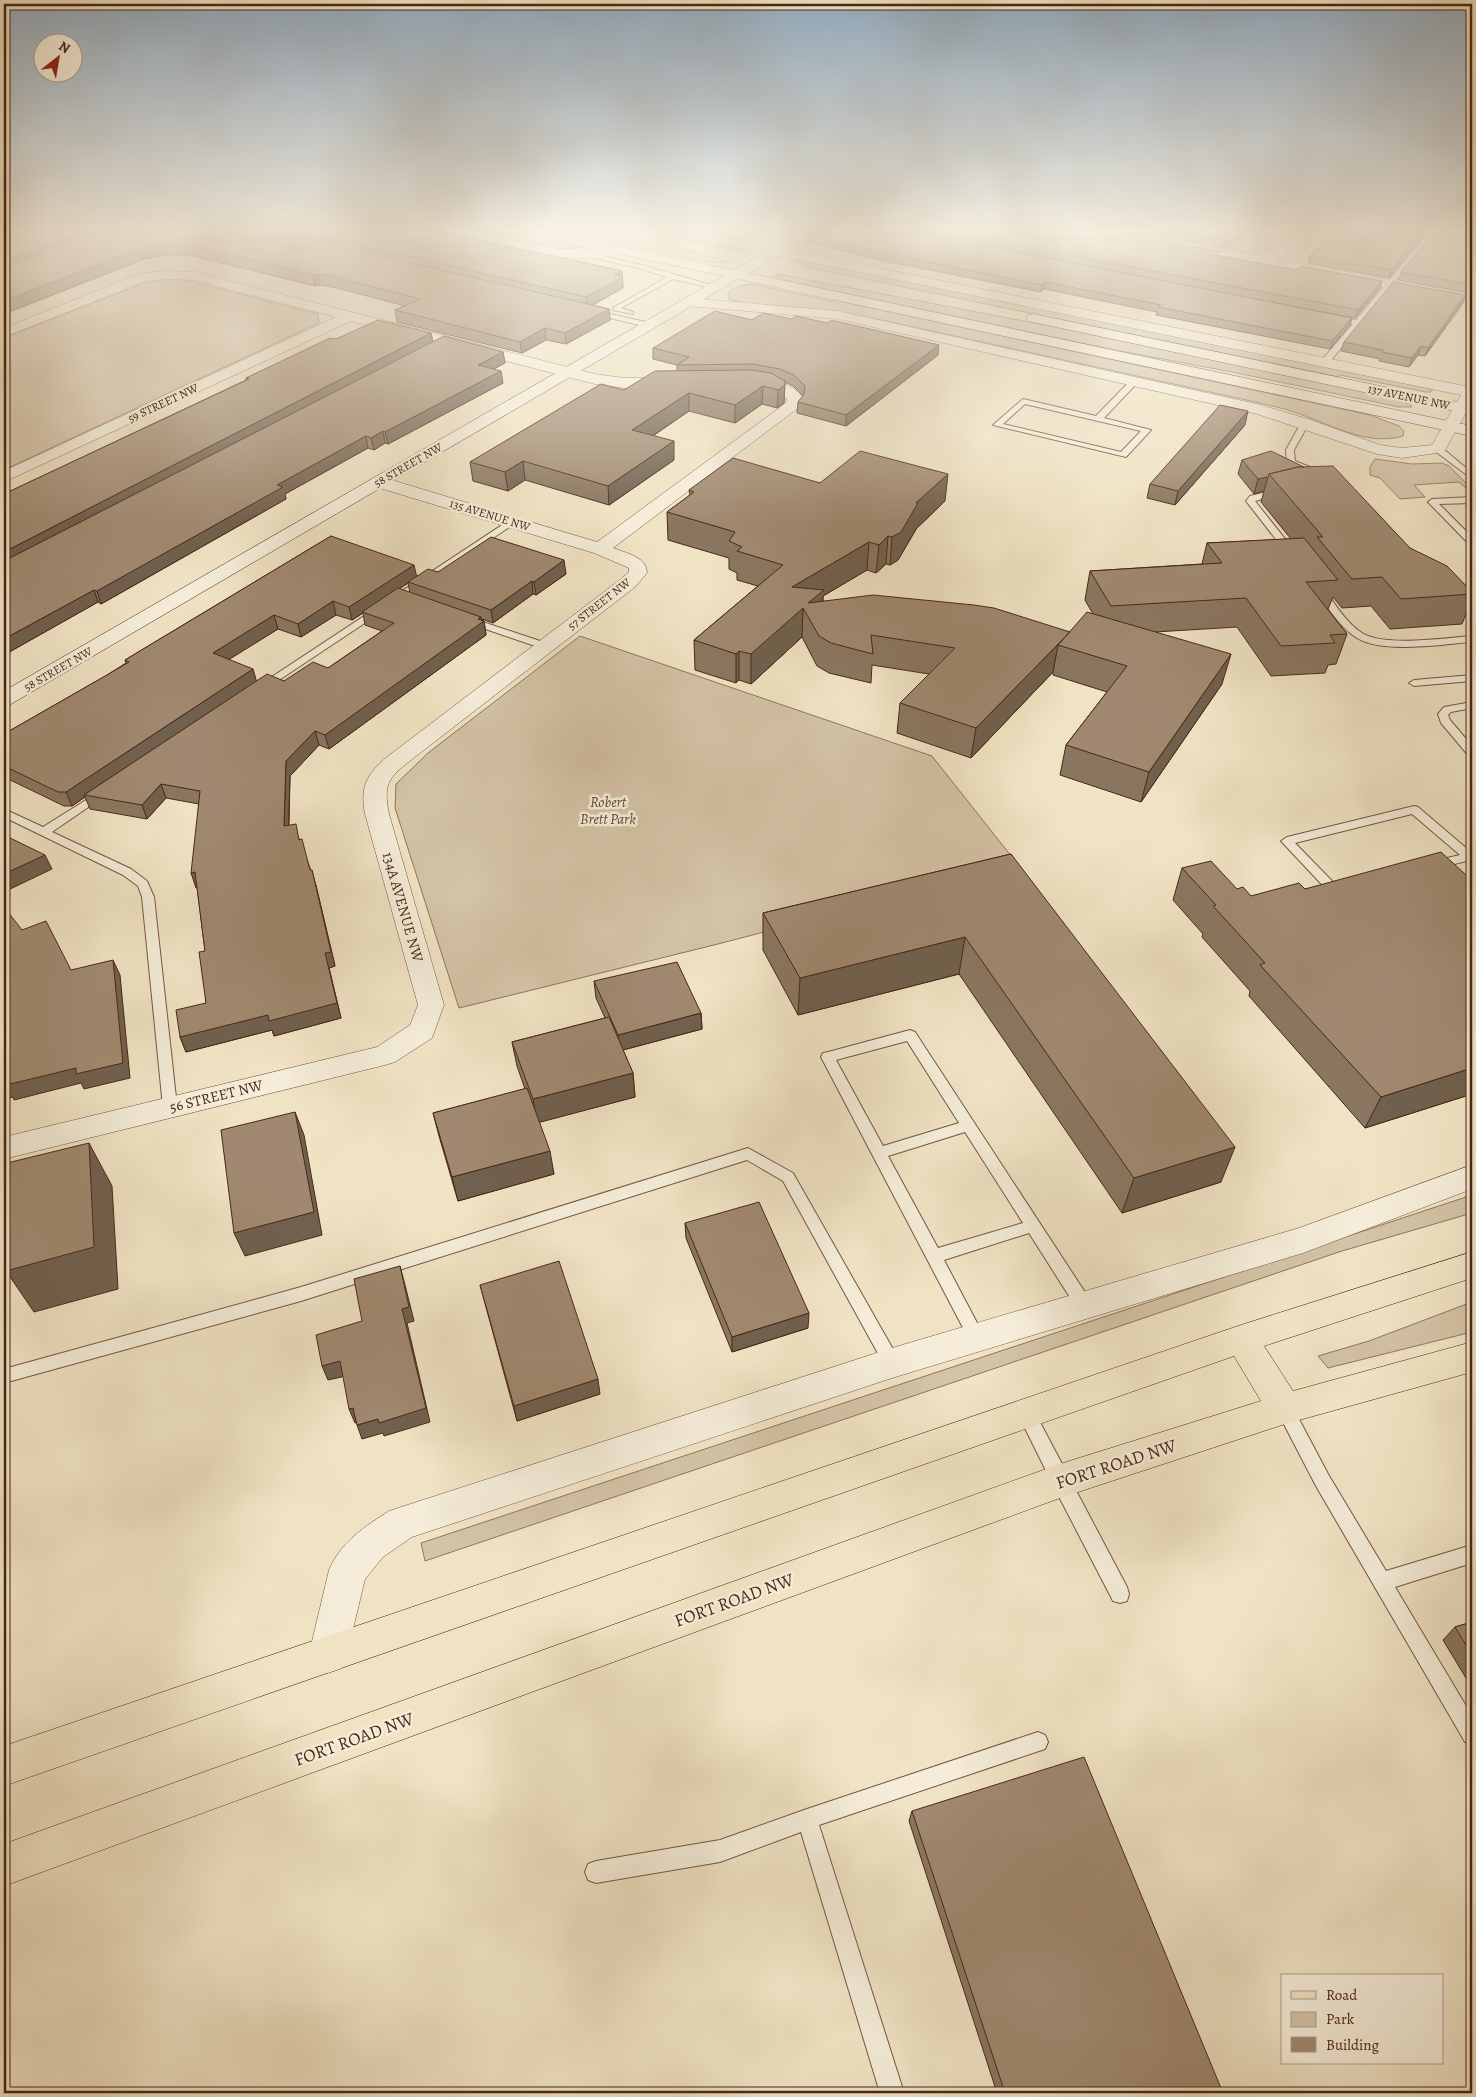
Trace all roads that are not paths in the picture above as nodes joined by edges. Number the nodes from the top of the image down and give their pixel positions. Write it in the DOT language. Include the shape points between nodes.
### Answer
graph roads {
  1 [pos="322,329"];
  2 [pos="393,329"];
  3 [pos="634,329"];
  4 [pos="899,329"];
  5 [pos="991,329"];
  6 [pos="1083,329"];
  7 [pos="1161,329"];
  8 [pos="1352,329"];
  9 [pos="1325,362"];
  10 [pos="568,372"];
  11 [pos="732,381"];
  12 [pos="683,382"];
  13 [pos="1134,382"];
  14 [pos="1471,390"];
  15 [pos="1466,409"];
  16 [pos="1098,419"];
  17 [pos="1305,423"];
  18 [pos="1450,426"];
  19 [pos="1472,431"];
  20 [pos="1438,449"];
  21 [pos="1315,472"];
  22 [pos="1472,477"];
  23 [pos="4,478"];
  24 [pos="379,482"];
  25 [pos="1291,492"];
  26 [pos="1472,500"];
  27 [pos="510,522"];
  28 [pos="1472,542"];
  29 [pos="600,549"];
  30 [pos="1297,560"];
  31 [pos="1314,582"];
  32 [pos="462,618"];
  33 [pos="1472,639"];
  34 [pos="545,646"];
  35 [pos="1472,678"];
  36 [pos="1414,683"];
  37 [pos="250,694"];
  38 [pos="4,700"];
  39 [pos="1472,705"];
  40 [pos="1472,752"];
  41 [pos="376,782"];
  42 [pos="110,787"];
  43 [pos="4,813"];
  44 [pos="45,831"];
  45 [pos="1471,858"];
  46 [pos="1424,867"];
  47 [pos="1359,881"];
  48 [pos="422,1031"];
  49 [pos="170,1107"];
  50 [pos="968,1126"];
  51 [pos="4,1148"];
  52 [pos="879,1153"];
  53 [pos="1472,1177"];
  54 [pos="1033,1226"];
  55 [pos="934,1256"];
  56 [pos="1472,1265"];
  57 [pos="1084,1305"];
  58 [pos="977,1338"];
  59 [pos="1241,1339"];
  60 [pos="1472,1357"];
  61 [pos="892,1363"];
  62 [pos="4,1376"];
  63 [pos="1285,1409"];
  64 [pos="1026,1412"];
  65 [pos="1060,1481"];
  66 [pos="1472,1554"];
  67 [pos="1383,1581"];
  68 [pos="1120,1594"];
  69 [pos="328,1654"];
  70 [pos="1472,1736"];
  71 [pos="1038,1742"];
  72 [pos="4,1766"];
  73 [pos="807,1820"];
  74 [pos="4,1866"];
  75 [pos="596,1872"];
  76 [pos="892,2093"];
  1 -- 23 [label="street, 59 STREET NW"];
  2 -- 10 [label="street"];
  3 -- 10 [label="street, 58 STREET NW"];
  4 -- 13 [label="street"];
  5 -- 18 [label="street, 137 AVENUE NW"];
  6 -- 15 [label="street, 137 AVENUE NW"];
  7 -- 9 [label="street, 137 AVENUE NW"];
  8 -- 9 [label="lane"];
  9 -- 14 [label="street, 137 AVENUE NW"];
  10 -- 12 [label="street" via="624,383"];
  10 -- 24 [label="street, 58 STREET NW"];
  11 -- 29 [label="street" via="774,384 796,398 794,405"];
  13 -- 16 [label="lane"];
  13 -- 17 [label="street"];
  14 -- 15 [label="street"];
  15 -- 18 [label="street"];
  16 -- 16 [label="lane" via="1023,401 997,426 1123,456 1147,430"];
  17 -- 20 [label="street" via="1377,449 1402,453"];
  17 -- 21 [label="lane" via="1290,450 1291,462"];
  18 -- 19 [label="street, 137 AVENUE NW"];
  18 -- 20 [label="street, 137 AVENUE NW"];
  20 -- 22 [label="lane"];
  24 -- 27 [label="street, 135 AVENUE NW"];
  24 -- 38 [label="street, 58 STREET NW"];
  25 -- 30 [label="lane" via="1272,493 1250,501"];
  26 -- 28 [label="lane" via="1432,502"];
  27 -- 29 [label="street, 135 AVENUE NW"];
  27 -- 37 [label="lane" via="403,598"];
  29 -- 34 [label="street, 57 STREET NW" via="638,566 638,573"];
  31 -- 33 [label="lane" via="1360,636 1380,643"];
  32 -- 34 [label="lane"];
  34 -- 41 [label="street, 57 STREET NW" via="403,755"];
  35 -- 36 [label="lane"];
  39 -- 40 [label="lane" via="1448,709 1443,714 1445,722"];
  41 -- 48 [label="street, 134A AVENUE NW" via="373,798 376,814 431,1006"];
  42 -- 44 [label="lane"];
  43 -- 44 [label="lane"];
  44 -- 49 [label="lane" via="127,872 143,884 148,897"];
  45 -- 46 [label="lane"];
  45 -- 47 [label="lane" via="1414,810 1287,841 1331,888"];
  48 -- 49 [label="street, 56 STREET NW" via="385,1055"];
  49 -- 51 [label="street, 56 STREET NW"];
  50 -- 52 [label="lane"];
  50 -- 52 [label="lane" via="910,1035 828,1056"];
  50 -- 54 [label="lane"];
  52 -- 55 [label="lane"];
  53 -- 57 [label="street" via="1303,1240"];
  54 -- 55 [label="lane"];
  54 -- 57 [label="lane"];
  55 -- 58 [label="lane"];
  56 -- 59 [label="main road"];
  57 -- 58 [label="street"];
  58 -- 61 [label="street"];
  59 -- 63 [label="main road"];
  59 -- 64 [label="main road"];
  60 -- 63 [label="main road, FORT ROAD NW"];
  61 -- 62 [label="lane" via="788,1177 748,1154 301,1294"];
  61 -- 69 [label="street" via="402,1523 370,1544 348,1570"];
  63 -- 65 [label="main road, FORT ROAD NW"];
  63 -- 67 [label="lane" via="1322,1480"];
  64 -- 65 [label="lane"];
  64 -- 69 [label="main road"];
  65 -- 68 [label="lane"];
  65 -- 74 [label="main road, FORT ROAD NW"];
  66 -- 67 [label="lane"];
  67 -- 70 [label="lane"];
  69 -- 72 [label="main road"];
  71 -- 73 [label="lane"];
  73 -- 75 [label="lane" via="720,1851"];
  73 -- 76 [label="lane"];
}
